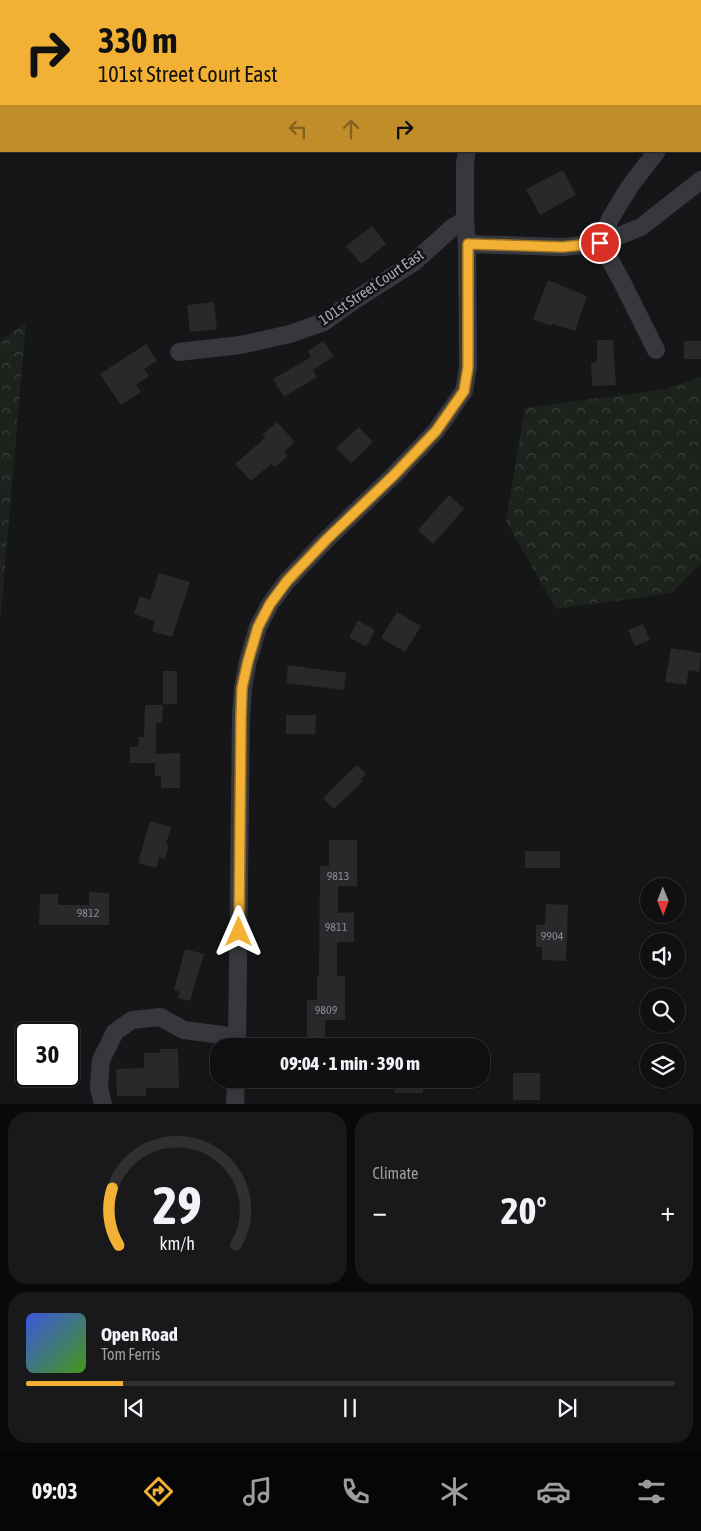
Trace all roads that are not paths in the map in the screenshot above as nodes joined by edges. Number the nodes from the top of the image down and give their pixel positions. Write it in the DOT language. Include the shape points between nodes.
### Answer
graph roads {
  1 [pos="468,152"];
  2 [pos="656,152"];
  3 [pos="701,180"];
  4 [pos="465,220"];
  5 [pos="600,243"];
  6 [pos="468,244"];
  7 [pos="656,350"];
  8 [pos="179,352"];
  9 [pos="219,1038"];
  10 [pos="237,1038"];
  11 [pos="236,1088"];
  12 [pos="103,1104"];
  13 [pos="235,1104"];
  1 -- 4 [label="street"];
  2 -- 5 [label="street" via="630,186"];
  3 -- 5 [label="street" via="641,228"];
  4 -- 6 [label="street"];
  4 -- 8 [label="street, 101st Street Court East" via="413,263 324,322 290,334"];
  5 -- 6 [label="street" via="563,247"];
  5 -- 7 [label="street"];
  6 -- 10 [label="street" via="468,367 464,391 436,431 287,581 258,627 248,661 242,688 241,717"];
  9 -- 12 [label="street" via="184,1030 160,1017 132,1020 114,1032 101,1060 99,1088"];
  11 -- 13 [label="street"];
}
